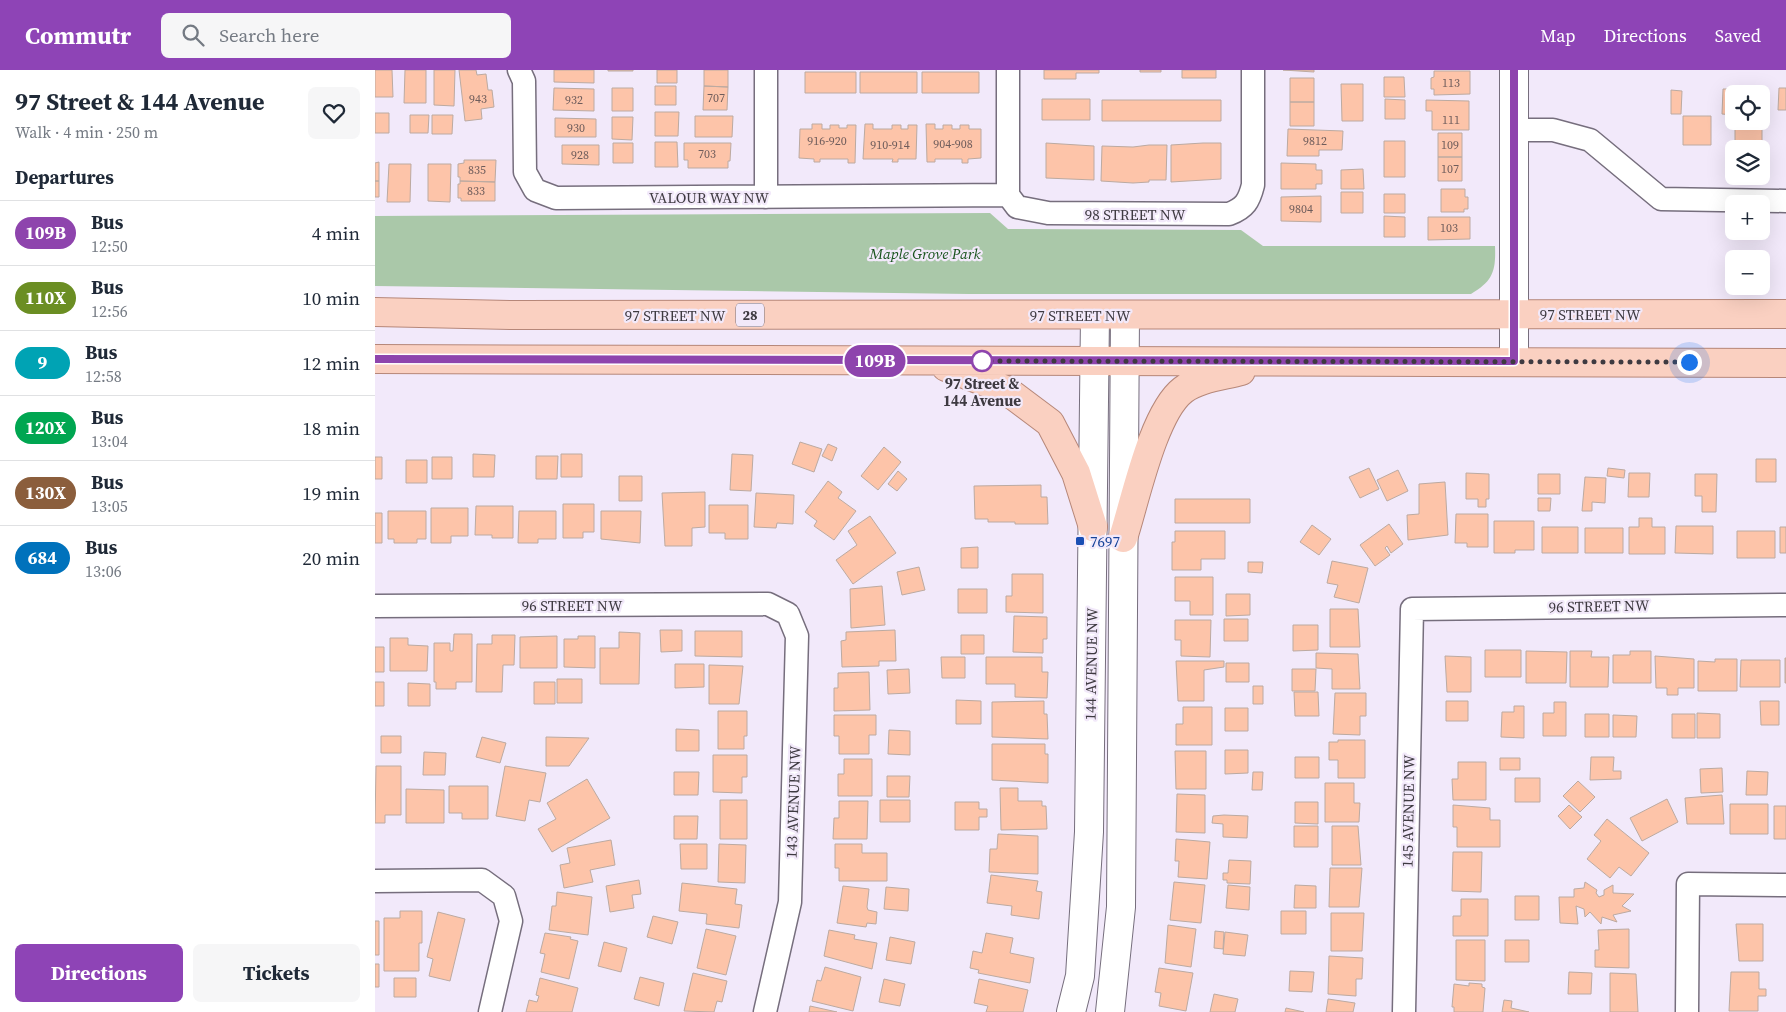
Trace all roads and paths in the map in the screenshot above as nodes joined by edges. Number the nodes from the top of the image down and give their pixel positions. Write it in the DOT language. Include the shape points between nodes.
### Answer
graph roads {
  1 [pos="519,70"];
  2 [pos="766,70"];
  3 [pos="1008,70"];
  4 [pos="1253,70"];
  5 [pos="1514,70"];
  6 [pos="1515,130"];
  7 [pos="766,196"];
  8 [pos="1013,201"];
  9 [pos="1786,201"];
  10 [pos="375,312"];
  11 [pos="1514,314"];
  12 [pos="1786,314"];
  13 [pos="1095,315"];
  14 [pos="1125,315"];
  15 [pos="375,359"];
  16 [pos="1284,360"];
  17 [pos="933,361"];
  18 [pos="1514,361"];
  19 [pos="1096,362"];
  20 [pos="1124,362"];
  21 [pos="1786,363"];
  22 [pos="1093,527"];
  23 [pos="1123,538"];
  24 [pos="768,604"];
  25 [pos="1786,605"];
  26 [pos="375,606"];
  27 [pos="1411,609"];
  28 [pos="375,881"];
  29 [pos="1786,885"];
  30 [pos="490,1012"];
  31 [pos="765,1012"];
  32 [pos="1071,1012"];
  33 [pos="1109,1012"];
  34 [pos="1404,1012"];
  35 [pos="1687,1012"];
  1 -- 7 [label="street, VALOUR WAY NW" via="525,81 525,172 535,190 556,198"];
  2 -- 7 [label="street"];
  3 -- 8 [label="street"];
  4 -- 8 [label="street, 98 STREET NW" via="1253,185 1249,201 1241,210 1229,214 1048,213"];
  5 -- 6 [label="street"];
  6 -- 9 [label="street" via="1553,130 1590,140 1661,199"];
  6 -- 11 [label="street"];
  7 -- 8 [label="street, VALOUR WAY NW"];
  10 -- 13 [label="main road, 97 STREET NW / 28"];
  11 -- 12 [label="main road, 97 STREET NW"];
  11 -- 14 [label="main road, 97 STREET NW"];
  11 -- 18 [label="street"];
  13 -- 14 [label="main road, 97 STREET NW / 28"];
  13 -- 19 [label="street, 144 AVENUE NW"];
  14 -- 20 [label="street, 144 AVENUE NW"];
  15 -- 17 [label="main road"];
  16 -- 18 [label="main road"];
  16 -- 20 [label="main road"];
  16 -- 23 [label="main road" via="1197,383 1173,400 1156,430"];
  17 -- 19 [label="main road"];
  17 -- 22 [label="main road" via="1006,390 1050,423 1076,473"];
  18 -- 21 [label="main road"];
  19 -- 20 [label="main road"];
  19 -- 22 [label="street, 144 AVENUE NW"];
  20 -- 23 [label="street, 144 AVENUE NW"];
  22 -- 32 [label="street, 144 AVENUE NW" via="1089,832 1080,976"];
  23 -- 33 [label="street, 144 AVENUE NW" via="1121,908"];
  24 -- 26 [label="street, 96 STREET NW"];
  24 -- 31 [label="street, 143 AVENUE NW" via="788,614 797,636 790,902"];
  25 -- 27 [label="street, 96 STREET NW"];
  27 -- 34 [label="street, 145 AVENUE NW"];
  28 -- 30 [label="street" via="482,880 504,896 511,921"];
  29 -- 35 [label="street" via="1687,884"];
}
